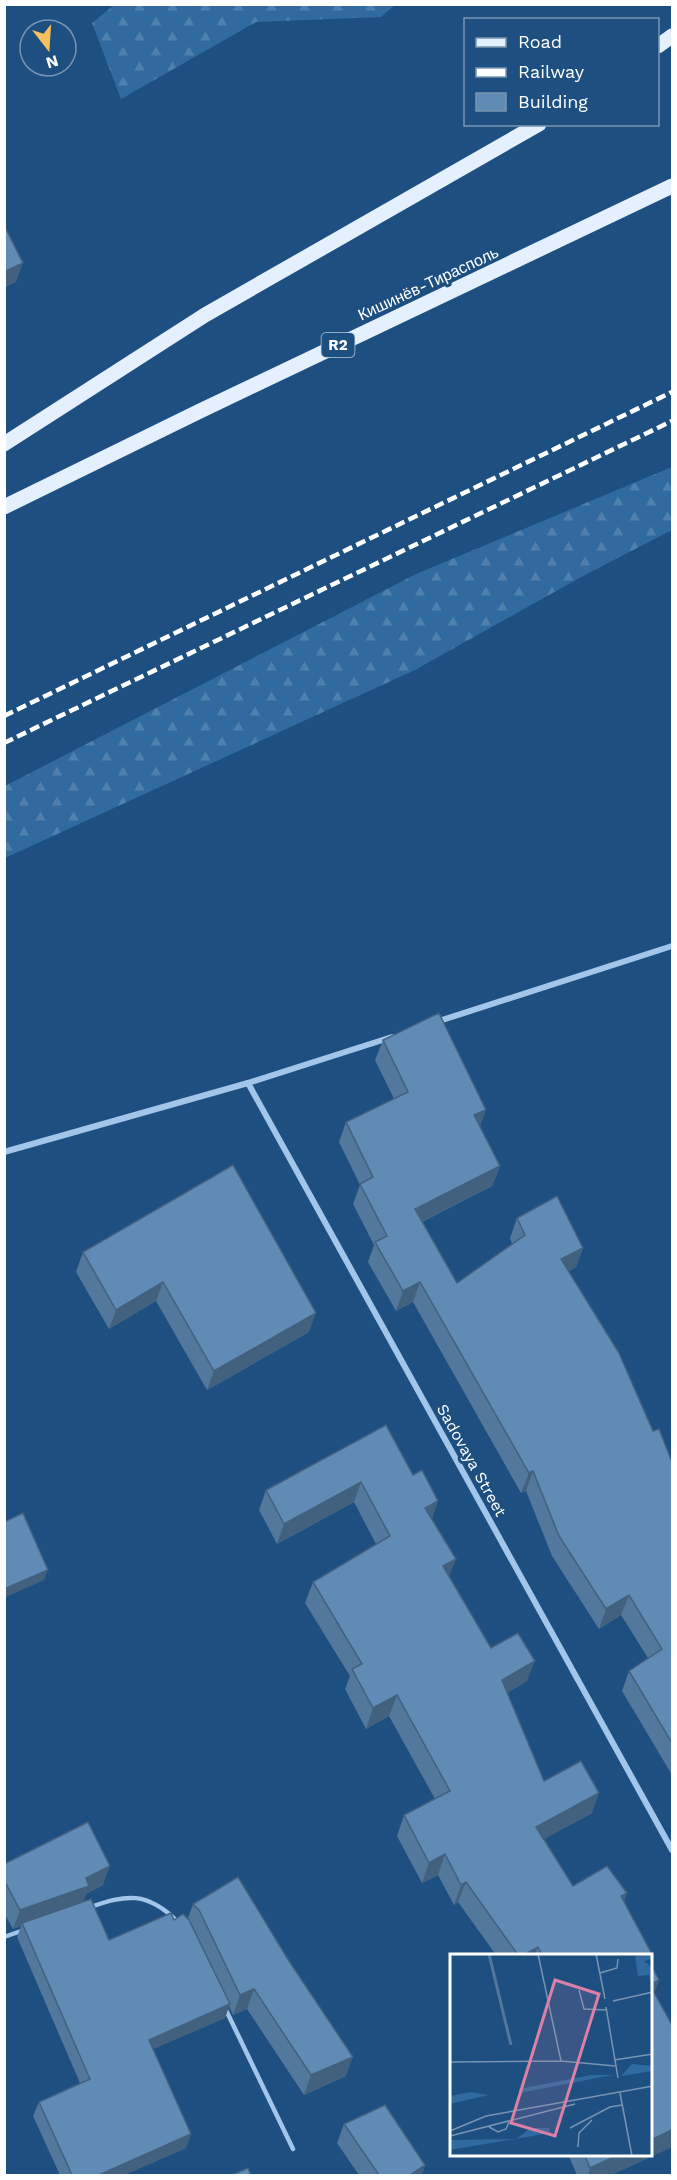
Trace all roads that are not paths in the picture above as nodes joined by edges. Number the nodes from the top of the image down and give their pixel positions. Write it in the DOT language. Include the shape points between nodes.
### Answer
graph roads {
  1 [pos="672,36"];
  2 [pos="659,45"];
  3 [pos="536,126"];
  4 [pos="672,186"];
  5 [pos="4,444"];
  6 [pos="4,507"];
  7 [pos="672,946"];
  8 [pos="427,1026"];
  9 [pos="404,1033"];
  10 [pos="248,1083"];
  11 [pos="4,1152"];
  12 [pos="672,1850"];
  13 [pos="79,1911"];
  14 [pos="181,1924"];
  15 [pos="26,1929"];
  16 [pos="4,1936"];
  17 [pos="223,2004"];
  18 [pos="293,2149"];
  1 -- 2 [label="main road"];
  3 -- 5 [label="main road" via="205,315"];
  4 -- 6 [label="main road, Кишинёв-Тирасполь / R2"];
  7 -- 8 [label="street"];
  9 -- 10 [label="street"];
  10 -- 11 [label="street"];
  10 -- 12 [label="street, Sadovaya Street"];
  13 -- 14 [label="lane" via="121,1896 139,1898 167,1911"];
  15 -- 16 [label="lane"];
  17 -- 18 [label="lane"];
}
